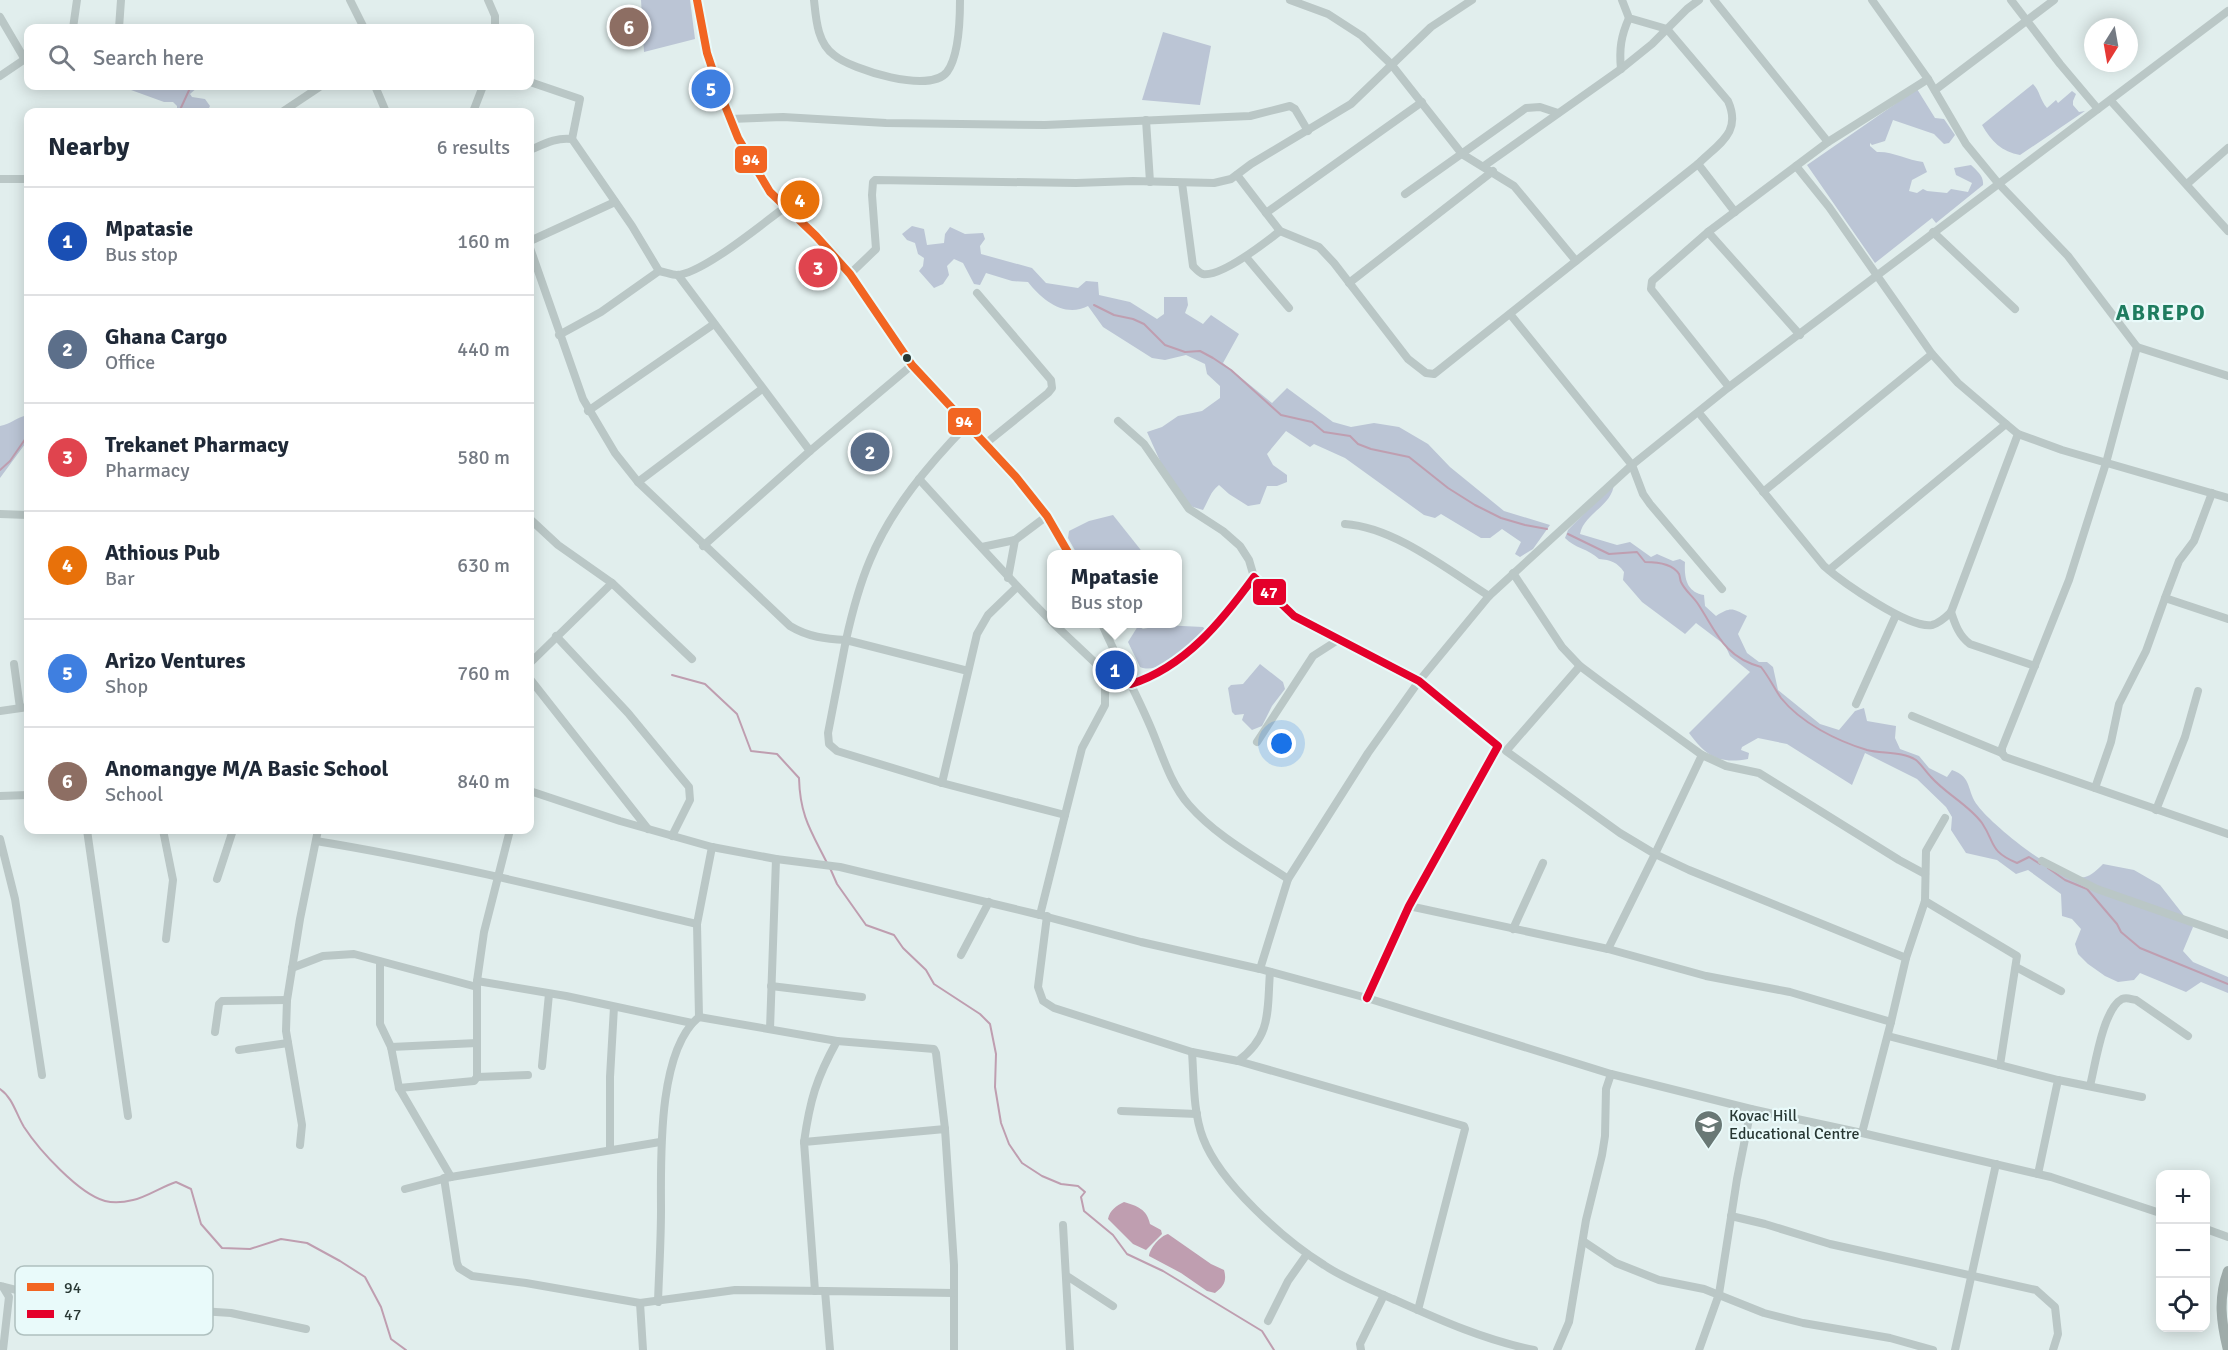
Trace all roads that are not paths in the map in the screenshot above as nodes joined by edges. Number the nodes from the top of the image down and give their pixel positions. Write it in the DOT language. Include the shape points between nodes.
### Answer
graph roads {
  1 [pos="77,0"];
  2 [pos="121,0"];
  3 [pos="350,0"];
  4 [pos="488,0"];
  5 [pos="697,0"];
  6 [pos="814,0"];
  7 [pos="960,0"];
  8 [pos="1290,0"];
  9 [pos="1472,0"];
  10 [pos="1622,0"];
  11 [pos="1699,0"];
  12 [pos="1714,0"];
  13 [pos="1872,0"];
  14 [pos="2011,0"];
  15 [pos="2054,0"];
  16 [pos="2228,10"];
  17 [pos="0,18"];
  18 [pos="1629,18"];
  19 [pos="2027,21"];
  20 [pos="74,24"];
  21 [pos="119,24"];
  22 [pos="362,24"];
  23 [pos="495,24"];
  24 [pos="1667,29"];
  25 [pos="24,54"];
  26 [pos="24,58"];
  27 [pos="1391,64"];
  28 [pos="1621,69"];
  29 [pos="0,76"];
  30 [pos="1928,79"];
  31 [pos="534,83"];
  32 [pos="315,90"];
  33 [pos="377,90"];
  34 [pos="481,90"];
  35 [pos="1935,90"];
  36 [pos="2111,101"];
  37 [pos="1422,102"];
  38 [pos="288,108"];
  39 [pos="384,108"];
  40 [pos="474,108"];
  41 [pos="2098,109"];
  42 [pos="1558,113"];
  43 [pos="730,119"];
  44 [pos="1146,120"];
  45 [pos="1308,130"];
  46 [pos="572,139"];
  47 [pos="1828,142"];
  48 [pos="534,148"];
  49 [pos="2228,148"];
  50 [pos="1462,153"];
  51 [pos="1698,164"];
  52 [pos="1484,166"];
  53 [pos="1796,166"];
  54 [pos="1493,171"];
  55 [pos="1237,175"];
  56 [pos="0,179"];
  57 [pos="24,179"];
  58 [pos="1150,182"];
  59 [pos="1182,183"];
  60 [pos="1998,183"];
  61 [pos="2187,184"];
  62 [pos="1405,194"];
  63 [pos="615,202"];
  64 [pos="784,208"];
  65 [pos="1735,212"];
  66 [pos="1266,213"];
  67 [pos="1280,231"];
  68 [pos="2228,231"];
  69 [pos="1708,232"];
  70 [pos="1933,232"];
  71 [pos="534,239"];
  72 [pos="1245,257"];
  73 [pos="534,260"];
  74 [pos="1576,261"];
  75 [pos="659,271"];
  76 [pos="850,274"];
  77 [pos="1876,274"];
  78 [pos="678,275"];
  79 [pos="1348,284"];
  80 [pos="977,293"];
  81 [pos="1289,308"];
  82 [pos="2015,309"];
  83 [pos="1509,314"];
  84 [pos="714,324"];
  85 [pos="559,335"];
  86 [pos="1800,335"];
  87 [pos="2137,347"];
  88 [pos="1932,354"];
  89 [pos="912,365"];
  90 [pos="2228,376"];
  91 [pos="1729,387"];
  92 [pos="762,389"];
  93 [pos="588,411"];
  94 [pos="1699,413"];
  95 [pos="1118,421"];
  96 [pos="2006,424"];
  97 [pos="967,425"];
  98 [pos="2018,434"];
  99 [pos="985,444"];
  100 [pos="810,451"];
  101 [pos="2106,463"];
  102 [pos="1632,465"];
  103 [pos="919,479"];
  104 [pos="638,482"];
  105 [pos="1763,492"];
  106 [pos="2212,493"];
  107 [pos="2228,498"];
  108 [pos="24,514"];
  109 [pos="0,516"];
  110 [pos="1047,516"];
  111 [pos="534,523"];
  112 [pos="1345,524"];
  113 [pos="1015,540"];
  114 [pos="703,546"];
  115 [pos="982,547"];
  116 [pos="1067,550"];
  117 [pos="1828,570"];
  118 [pos="1514,573"];
  119 [pos="1254,577"];
  120 [pos="1008,578"];
  121 [pos="612,583"];
  122 [pos="1017,587"];
  123 [pos="1722,589"];
  124 [pos="1489,596"];
  125 [pos="2165,598"];
  126 [pos="1951,612"];
  127 [pos="1896,615"];
  128 [pos="1047,617"];
  129 [pos="2228,619"];
  130 [pos="1058,628"];
  131 [pos="1104,628"];
  132 [pos="556,636"];
  133 [pos="846,640"];
  134 [pos="1338,640"];
  135 [pos="1114,654"];
  136 [pos="692,658"];
  137 [pos="534,659"];
  138 [pos="14,664"];
  139 [pos="1580,666"];
  140 [pos="2035,666"];
  141 [pos="968,671"];
  142 [pos="1105,672"];
  143 [pos="1419,681"];
  144 [pos="534,684"];
  145 [pos="1131,684"];
  146 [pos="2198,691"];
  147 [pos="1856,704"];
  148 [pos="24,708"];
  149 [pos="0,711"];
  150 [pos="1912,716"];
  151 [pos="1257,742"];
  152 [pos="1498,746"];
  153 [pos="1506,751"];
  154 [pos="2002,753"];
  155 [pos="1702,755"];
  156 [pos="942,783"];
  157 [pos="2094,788"];
  158 [pos="534,792"];
  159 [pos="24,795"];
  160 [pos="0,796"];
  161 [pos="2156,810"];
  162 [pos="1065,815"];
  163 [pos="1945,818"];
  164 [pos="648,829"];
  165 [pos="88,834"];
  166 [pos="164,834"];
  167 [pos="232,834"];
  168 [pos="317,834"];
  169 [pos="509,834"];
  170 [pos="2228,834"];
  171 [pos="672,836"];
  172 [pos="0,839"];
  173 [pos="316,841"];
  174 [pos="712,847"];
  175 [pos="1655,854"];
  176 [pos="776,859"];
  177 [pos="2042,861"];
  178 [pos="1543,863"];
  179 [pos="1925,874"];
  180 [pos="500,876"];
  181 [pos="217,879"];
  182 [pos="1288,879"];
  183 [pos="1925,901"];
  184 [pos="989,902"];
  185 [pos="1409,906"];
  186 [pos="1043,916"];
  187 [pos="697,924"];
  188 [pos="1513,929"];
  189 [pos="2228,934"];
  190 [pos="166,939"];
  191 [pos="1608,950"];
  192 [pos="961,955"];
  193 [pos="1906,958"];
  194 [pos="380,962"];
  195 [pos="2016,967"];
  196 [pos="292,968"];
  197 [pos="1260,969"];
  198 [pos="1270,972"];
  199 [pos="477,984"];
  200 [pos="771,986"];
  201 [pos="2061,991"];
  202 [pos="549,994"];
  203 [pos="862,997"];
  204 [pos="1367,998"];
  205 [pos="287,1000"];
  206 [pos="614,1007"];
  207 [pos="696,1020"];
  208 [pos="1892,1022"];
  209 [pos="770,1029"];
  210 [pos="215,1032"];
  211 [pos="1888,1036"];
  212 [pos="2188,1036"];
  213 [pos="837,1041"];
  214 [pos="288,1043"];
  215 [pos="477,1043"];
  216 [pos="391,1047"];
  217 [pos="239,1050"];
  218 [pos="1192,1052"];
  219 [pos="1238,1061"];
  220 [pos="2000,1065"];
  221 [pos="542,1066"];
  222 [pos="42,1074"];
  223 [pos="1611,1074"];
  224 [pos="528,1075"];
  225 [pos="477,1077"];
  226 [pos="2058,1080"];
  227 [pos="2090,1086"];
  228 [pos="399,1088"];
  229 [pos="2142,1097"];
  230 [pos="1751,1109"];
  231 [pos="1120,1112"];
  232 [pos="1197,1114"];
  233 [pos="128,1116"];
  234 [pos="945,1129"];
  235 [pos="1862,1133"];
  236 [pos="660,1142"];
  237 [pos="804,1142"];
  238 [pos="300,1145"];
  239 [pos="610,1149"];
  240 [pos="1996,1164"];
  241 [pos="2038,1174"];
  242 [pos="448,1178"];
  243 [pos="405,1189"];
  244 [pos="2156,1212"];
  245 [pos="1731,1216"];
  246 [pos="1063,1225"];
  247 [pos="2210,1231"];
  248 [pos="2228,1237"];
  249 [pos="1583,1241"];
  250 [pos="1307,1254"];
  251 [pos="2228,1271"];
  252 [pos="1972,1275"];
  253 [pos="1066,1276"];
  254 [pos="2,1287"];
  255 [pos="815,1291"];
  256 [pos="825,1291"];
  257 [pos="954,1293"];
  258 [pos="1384,1294"];
  259 [pos="1719,1294"];
  260 [pos="658,1302"];
  261 [pos="640,1303"];
  262 [pos="1113,1306"];
  263 [pos="1418,1310"];
  264 [pos="213,1312"];
  265 [pos="1268,1321"];
  266 [pos="306,1329"];
  267 [pos="3,1350"];
  268 [pos="643,1350"];
  269 [pos="830,1350"];
  270 [pos="954,1350"];
  271 [pos="1070,1350"];
  272 [pos="1361,1350"];
  273 [pos="1534,1350"];
  274 [pos="1557,1350"];
  275 [pos="1699,1350"];
  276 [pos="1933,1350"];
  277 [pos="1955,1350"];
  278 [pos="2053,1350"];
  279 [pos="2228,1350"];
  1 -- 20 [label="street"];
  2 -- 21 [label="street"];
  3 -- 22 [label="street"];
  4 -- 23 [label="street"];
  5 -- 43 [label="street" via="707,53"];
  6 -- 7 [label="street" via="823,42 834,55 869,72 920,81 932,81 946,72 953,60"];
  8 -- 27 [label="street" via="1362,36"];
  9 -- 27 [label="street" via="1431,27"];
  10 -- 18 [label="street"];
  11 -- 24 [label="street"];
  12 -- 47 [label="street"];
  13 -- 30 [label="street"];
  14 -- 19 [label="street"];
  15 -- 19 [label="street"];
  16 -- 36 [label="street"];
  17 -- 25 [label="street"];
  18 -- 24 [label="street"];
  18 -- 28 [label="street" via="1621,37"];
  19 -- 35 [label="street"];
  19 -- 41 [label="street"];
  24 -- 28 [label="street"];
  24 -- 51 [label="street" via="1728,101 1734,114 1728,134"];
  26 -- 29 [label="street"];
  27 -- 37 [label="street"];
  27 -- 45 [label="street" via="1351,104"];
  28 -- 42 [label="street"];
  30 -- 35 [label="street"];
  30 -- 47 [label="street"];
  31 -- 46 [label="street" via="580,99"];
  32 -- 38 [label="street"];
  33 -- 39 [label="street"];
  34 -- 40 [label="street"];
  35 -- 60 [label="street" via="1966,144"];
  36 -- 41 [label="street"];
  36 -- 61 [label="street"];
  37 -- 50 [label="street"];
  37 -- 66 [label="street"];
  41 -- 60 [label="street"];
  42 -- 50 [label="street" via="1540,107 1526,108"];
  42 -- 52 [label="street"];
  43 -- 44 [label="street" via="783,117 1045,125"];
  43 -- 64 [label="street" via="753,166"];
  44 -- 45 [label="street" via="1250,116 1290,106"];
  44 -- 58 [label="street"];
  45 -- 55 [label="street"];
  46 -- 48 [label="street" via="549,141"];
  46 -- 63 [label="street"];
  47 -- 53 [label="street"];
  49 -- 61 [label="street"];
  50 -- 52 [label="street"];
  50 -- 62 [label="street"];
  51 -- 65 [label="street"];
  51 -- 74 [label="street"];
  52 -- 54 [label="street"];
  53 -- 65 [label="street"];
  53 -- 77 [label="street"];
  54 -- 74 [label="street" via="1514,186"];
  54 -- 79 [label="street"];
  55 -- 59 [label="street" via="1214,183"];
  55 -- 66 [label="street"];
  56 -- 57 [label="street"];
  58 -- 59 [label="street"];
  58 -- 76 [label="street" via="875,180 872,195 876,249"];
  59 -- 72 [label="street" via="1192,266 1198,272 1210,274"];
  60 -- 70 [label="street"];
  60 -- 87 [label="street" via="2068,256"];
  61 -- 68 [label="street"];
  63 -- 71 [label="street"];
  63 -- 75 [label="street"];
  64 -- 76 [label="street"];
  64 -- 78 [label="street" via="724,252"];
  65 -- 69 [label="street"];
  66 -- 67 [label="street"];
  67 -- 72 [label="street"];
  67 -- 79 [label="street" via="1319,247"];
  69 -- 86 [label="street"];
  69 -- 91 [label="street" via="1652,281 1651,290"];
  70 -- 77 [label="street"];
  70 -- 82 [label="street"];
  72 -- 81 [label="street"];
  73 -- 85 [label="street"];
  74 -- 83 [label="street"];
  75 -- 78 [label="street"];
  75 -- 85 [label="street" via="601,312"];
  76 -- 89 [label="street"];
  77 -- 86 [label="street"];
  77 -- 88 [label="street"];
  78 -- 84 [label="street"];
  79 -- 83 [label="street" via="1408,359 1429,375"];
  80 -- 99 [label="street" via="1051,380 1052,388"];
  83 -- 102 [label="street"];
  84 -- 92 [label="street"];
  84 -- 93 [label="street"];
  85 -- 93 [label="street"];
  86 -- 91 [label="street"];
  87 -- 90 [label="street"];
  87 -- 101 [label="street"];
  88 -- 96 [label="street" via="1958,383"];
  88 -- 105 [label="street"];
  89 -- 97 [label="street"];
  89 -- 100 [label="street"];
  91 -- 94 [label="street"];
  92 -- 100 [label="street"];
  92 -- 104 [label="street"];
  93 -- 104 [label="street"];
  94 -- 102 [label="street"];
  94 -- 105 [label="street"];
  95 -- 119 [label="street" via="1144,444 1189,508 1240,546"];
  96 -- 98 [label="street"];
  96 -- 117 [label="street"];
  97 -- 99 [label="street"];
  97 -- 103 [label="street"];
  98 -- 101 [label="street"];
  98 -- 126 [label="street"];
  99 -- 110 [label="street"];
  100 -- 114 [label="street"];
  101 -- 106 [label="street"];
  101 -- 140 [label="street" via="2069,580"];
  102 -- 118 [label="street"];
  102 -- 123 [label="street" via="1650,504"];
  103 -- 115 [label="street"];
  103 -- 133 [label="street" via="871,558"];
  104 -- 114 [label="street"];
  105 -- 117 [label="street"];
  106 -- 107 [label="street"];
  106 -- 125 [label="street" via="2197,534 2179,561"];
  108 -- 109 [label="street"];
  110 -- 113 [label="street"];
  110 -- 116 [label="street"];
  111 -- 121 [label="street"];
  112 -- 124 [label="street" via="1390,535"];
  113 -- 115 [label="street"];
  113 -- 120 [label="street"];
  114 -- 133 [label="street" via="802,634"];
  115 -- 120 [label="street"];
  117 -- 127 [label="street"];
  118 -- 124 [label="street"];
  118 -- 139 [label="street" via="1547,626"];
  119 -- 134 [label="street" via="1294,616"];
  119 -- 145 [label="street" via="1208,635 1161,672"];
  120 -- 122 [label="street"];
  121 -- 132 [label="street"];
  121 -- 136 [label="street"];
  122 -- 128 [label="street"];
  122 -- 141 [label="street" via="982,624"];
  124 -- 143 [label="street"];
  125 -- 129 [label="street"];
  125 -- 157 [label="street" via="2146,651 2119,704 2111,742"];
  126 -- 127 [label="street" via="1931,625"];
  126 -- 140 [label="street" via="1960,634 1970,644"];
  127 -- 147 [label="street"];
  130 -- 142 [label="street"];
  131 -- 135 [label="street"];
  132 -- 137 [label="street"];
  132 -- 171 [label="street" via="628,713 689,787 690,800"];
  133 -- 141 [label="street"];
  133 -- 156 [label="street" via="828,733 830,744 837,751"];
  134 -- 143 [label="street"];
  134 -- 151 [label="street" via="1313,656"];
  135 -- 142 [label="street"];
  135 -- 145 [label="street"];
  138 -- 148 [label="street"];
  139 -- 153 [label="street"];
  139 -- 155 [label="street"];
  140 -- 154 [label="street"];
  141 -- 156 [label="street"];
  142 -- 162 [label="street" via="1105,705 1082,748"];
  143 -- 152 [label="street"];
  143 -- 182 [label="street"];
  144 -- 164 [label="street"];
  145 -- 182 [label="street" via="1175,787 1189,805 1229,840"];
  146 -- 161 [label="street" via="2185,737"];
  148 -- 149 [label="street"];
  150 -- 154 [label="street"];
  152 -- 153 [label="street"];
  152 -- 185 [label="street"];
  153 -- 175 [label="street"];
  154 -- 157 [label="street"];
  155 -- 175 [label="street"];
  155 -- 179 [label="street" via="1726,766 1759,773"];
  156 -- 162 [label="street"];
  157 -- 161 [label="street"];
  158 -- 164 [label="street"];
  159 -- 160 [label="street"];
  161 -- 170 [label="street"];
  162 -- 186 [label="street"];
  163 -- 179 [label="street" via="1926,851"];
  164 -- 171 [label="street"];
  165 -- 233 [label="street"];
  166 -- 190 [label="street" via="173,880"];
  167 -- 181 [label="street"];
  168 -- 173 [label="street"];
  169 -- 180 [label="street"];
  171 -- 174 [label="street"];
  172 -- 222 [label="street" via="15,899"];
  173 -- 180 [label="street"];
  173 -- 196 [label="street"];
  174 -- 176 [label="street"];
  174 -- 187 [label="street"];
  175 -- 191 [label="street"];
  175 -- 193 [label="street"];
  176 -- 184 [label="street" via="840,867"];
  176 -- 200 [label="street"];
  177 -- 189 [label="street" via="2097,888"];
  178 -- 188 [label="street"];
  179 -- 183 [label="street"];
  180 -- 187 [label="street"];
  180 -- 199 [label="street" via="484,932"];
  182 -- 197 [label="street"];
  183 -- 193 [label="street"];
  183 -- 195 [label="street" via="2015,954"];
  184 -- 186 [label="street"];
  184 -- 192 [label="street"];
  185 -- 188 [label="street"];
  185 -- 204 [label="street"];
  186 -- 197 [label="street"];
  186 -- 218 [label="street" via="1038,987 1043,1000 1054,1008"];
  187 -- 207 [label="street"];
  188 -- 191 [label="street"];
  191 -- 208 [label="street" via="1706,976 1790,992"];
  193 -- 208 [label="street"];
  194 -- 196 [label="street" via="354,954 323,956"];
  194 -- 199 [label="street"];
  194 -- 216 [label="street" via="380,1024"];
  195 -- 201 [label="street"];
  195 -- 220 [label="street"];
  196 -- 205 [label="street"];
  197 -- 198 [label="street"];
  198 -- 204 [label="street"];
  198 -- 219 [label="street" via="1263,1032 1257,1045"];
  199 -- 202 [label="street"];
  199 -- 215 [label="street"];
  200 -- 203 [label="street"];
  200 -- 209 [label="street"];
  202 -- 206 [label="street"];
  202 -- 221 [label="street"];
  204 -- 223 [label="street"];
  205 -- 210 [label="street" via="222,1001"];
  205 -- 214 [label="street"];
  206 -- 207 [label="street"];
  206 -- 239 [label="street"];
  207 -- 209 [label="street"];
  207 -- 236 [label="street" via="682,1040 670,1074"];
  208 -- 211 [label="street"];
  209 -- 213 [label="street"];
  211 -- 220 [label="street"];
  211 -- 235 [label="street"];
  212 -- 227 [label="street" via="2136,1000 2120,1000 2106,1023"];
  213 -- 234 [label="street" via="933,1049"];
  213 -- 237 [label="street" via="814,1089"];
  214 -- 217 [label="street"];
  214 -- 238 [label="street" via="302,1125"];
  215 -- 216 [label="street"];
  215 -- 225 [label="street"];
  216 -- 228 [label="street"];
  218 -- 219 [label="street"];
  218 -- 232 [label="street"];
  219 -- 263 [label="street" via="1464,1126"];
  220 -- 226 [label="street"];
  223 -- 230 [label="street"];
  223 -- 249 [label="street" via="1606,1089 1605,1136"];
  224 -- 225 [label="street"];
  225 -- 228 [label="street" via="474,1081"];
  226 -- 227 [label="street"];
  226 -- 241 [label="street"];
  227 -- 229 [label="street"];
  228 -- 242 [label="street"];
  230 -- 235 [label="street"];
  230 -- 245 [label="street"];
  231 -- 232 [label="street"];
  232 -- 250 [label="street" via="1202,1137 1224,1174 1261,1215"];
  234 -- 237 [label="street"];
  234 -- 257 [label="street"];
  235 -- 240 [label="street"];
  236 -- 239 [label="street"];
  236 -- 260 [label="street"];
  237 -- 255 [label="street"];
  239 -- 242 [label="street"];
  240 -- 241 [label="street"];
  240 -- 252 [label="street"];
  241 -- 244 [label="street"];
  242 -- 243 [label="street"];
  242 -- 261 [label="street" via="457,1263 463,1272"];
  245 -- 252 [label="street" via="1830,1244"];
  245 -- 259 [label="street"];
  246 -- 253 [label="street"];
  247 -- 248 [label="street"];
  249 -- 259 [label="street" via="1639,1274"];
  249 -- 274 [label="street" via="1569,1322"];
  250 -- 258 [label="street" via="1325,1267"];
  250 -- 265 [label="street"];
  251 -- 279 [label="main road" via="2220,1306"];
  252 -- 277 [label="street"];
  252 -- 278 [label="street" via="2036,1290 2055,1307 2058,1334"];
  253 -- 262 [label="street"];
  253 -- 271 [label="street"];
  254 -- 267 [label="street" via="9,1296"];
  255 -- 256 [label="street"];
  255 -- 260 [label="street" via="735,1290"];
  256 -- 257 [label="street"];
  256 -- 269 [label="street"];
  257 -- 270 [label="street"];
  258 -- 263 [label="street"];
  258 -- 272 [label="street" via="1360,1344"];
  259 -- 275 [label="street"];
  259 -- 276 [label="street" via="1764,1313"];
  260 -- 261 [label="street"];
  261 -- 268 [label="street"];
  263 -- 273 [label="street" via="1492,1341"];
  264 -- 266 [label="street"];
}
